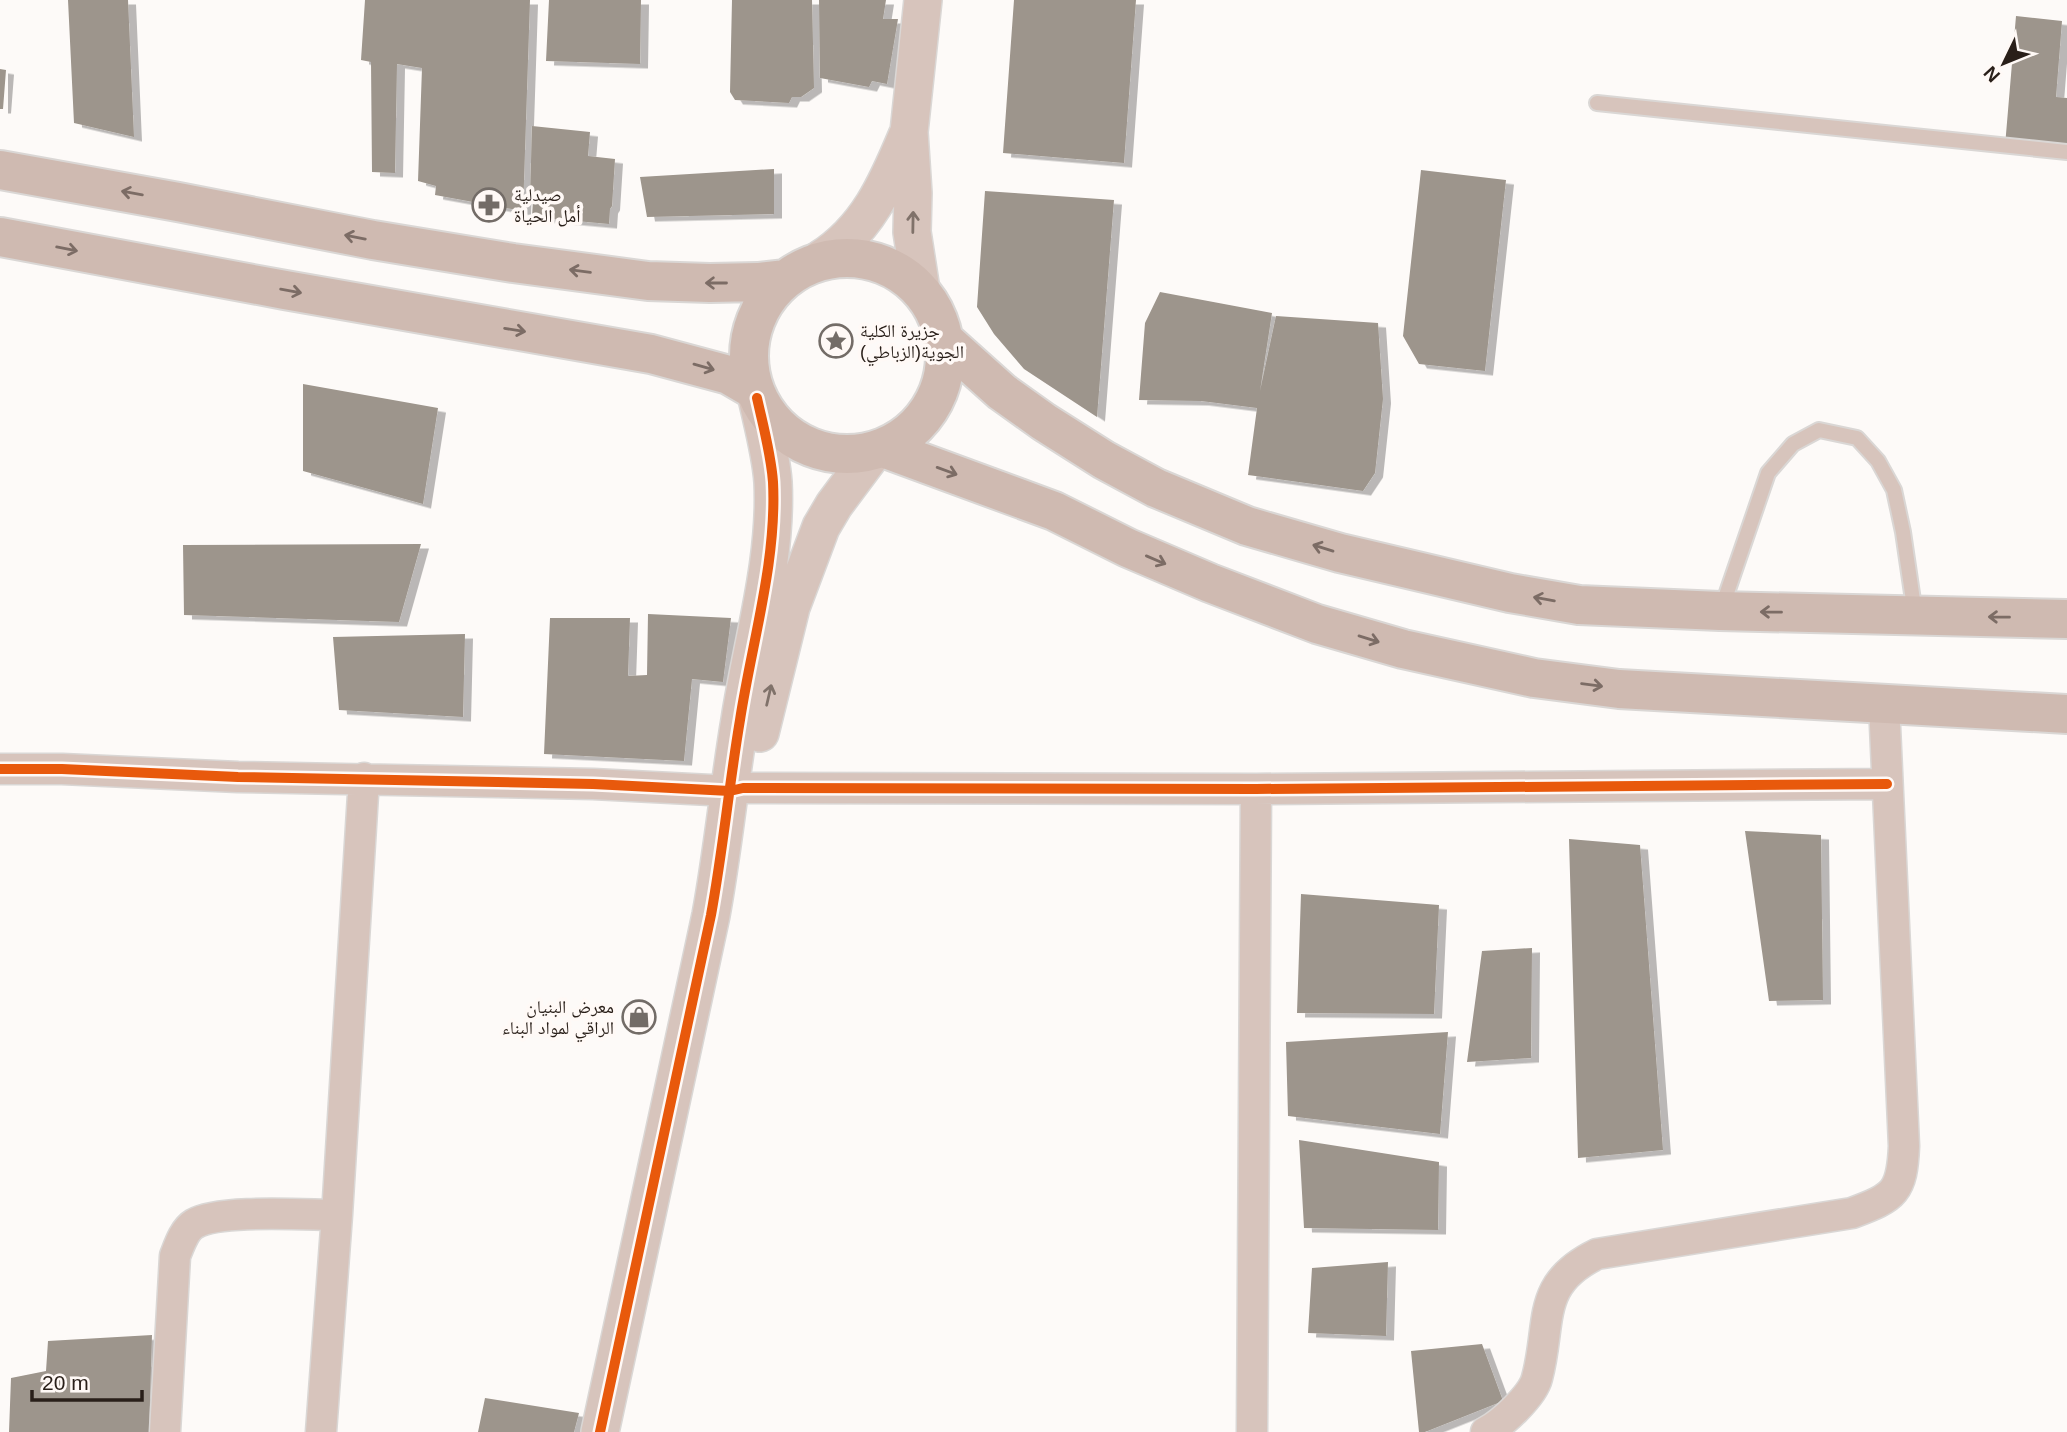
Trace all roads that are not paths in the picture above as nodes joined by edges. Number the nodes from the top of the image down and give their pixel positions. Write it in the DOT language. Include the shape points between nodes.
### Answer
graph roads {
  1 [pos="923,0"];
  2 [pos="1597,103"];
  3 [pos="909,132"];
  4 [pos="2067,152"];
  5 [pos="0,170"];
  6 [pos="0,237"];
  7 [pos="821,259"];
  8 [pos="784,279"];
  9 [pos="920,290"];
  10 [pos="944,340"];
  11 [pos="755,393"];
  12 [pos="879,449"];
  13 [pos="1720,611"];
  14 [pos="1915,616"];
  15 [pos="2067,619"];
  16 [pos="1884,704"];
  17 [pos="2067,713"];
  18 [pos="0,769"];
  19 [pos="364,778"];
  20 [pos="1887,784"];
  21 [pos="1256,789"];
  22 [pos="736,790"];
  23 [pos="337,1215"];
  24 [pos="165,1432"];
  25 [pos="321,1432"];
  26 [pos="600,1432"];
  27 [pos="1252,1432"];
  28 [pos="1486,1432"];
  1 -- 3 [label="street"];
  2 -- 4 [label="lane"];
  3 -- 7 [label="street" via="865,219 852,236"];
  9 -- 3 [label="street, one-way" via="912,232"];
  8 -- 5 [label="main road, one-way" via="648,281 513,263"];
  6 -- 11 [label="main road, one-way" via="651,354 729,375"];
  7 -- 8 [label="main road"];
  7 -- 9 [label="main road" via="875,260 900,272"];
  8 -- 11 [label="main road" via="767,296 749,340 748,365"];
  9 -- 10 [label="main road" via="936,313"];
  10 -- 12 [label="main road" via="939,392 925,416 906,435"];
  13 -- 10 [label="main road, one-way" via="1579,605 1510,593 1247,526 1156,488 1104,460 1002,392"];
  11 -- 12 [label="main road" via="770,418 807,446 829,453"];
  11 -- 22 [label="street" via="773,481 772,527"];
  12 -- 16 [label="main road, one-way" via="1054,511 1128,548 1317,624 1403,649 1534,678 1619,689"];
  22 -- 12 [label="street, one-way" via="761,729 791,607 821,527"];
  14 -- 13 [label="main road, one-way"];
  13 -- 14 [label="lane" via="1768,473 1793,444 1819,430 1857,438 1878,461 1894,490"];
  15 -- 14 [label="main road, one-way"];
  16 -- 17 [label="main road"];
  16 -- 20 [label="street"];
  18 -- 19 [label="street"];
  19 -- 22 [label="street"];
  19 -- 23 [label="street"];
  20 -- 21 [label="street"];
  20 -- 28 [label="street" via="1904,1146 1903,1175 1895,1190 1852,1213 1597,1254 1576,1264 1559,1282 1547,1311 1537,1380 1521,1402"];
  21 -- 22 [label="street"];
  21 -- 27 [label="street"];
  22 -- 26 [label="street"];
  23 -- 24 [label="street" via="225,1215 194,1224 183,1237 175,1256"];
  23 -- 25 [label="street"];
}
